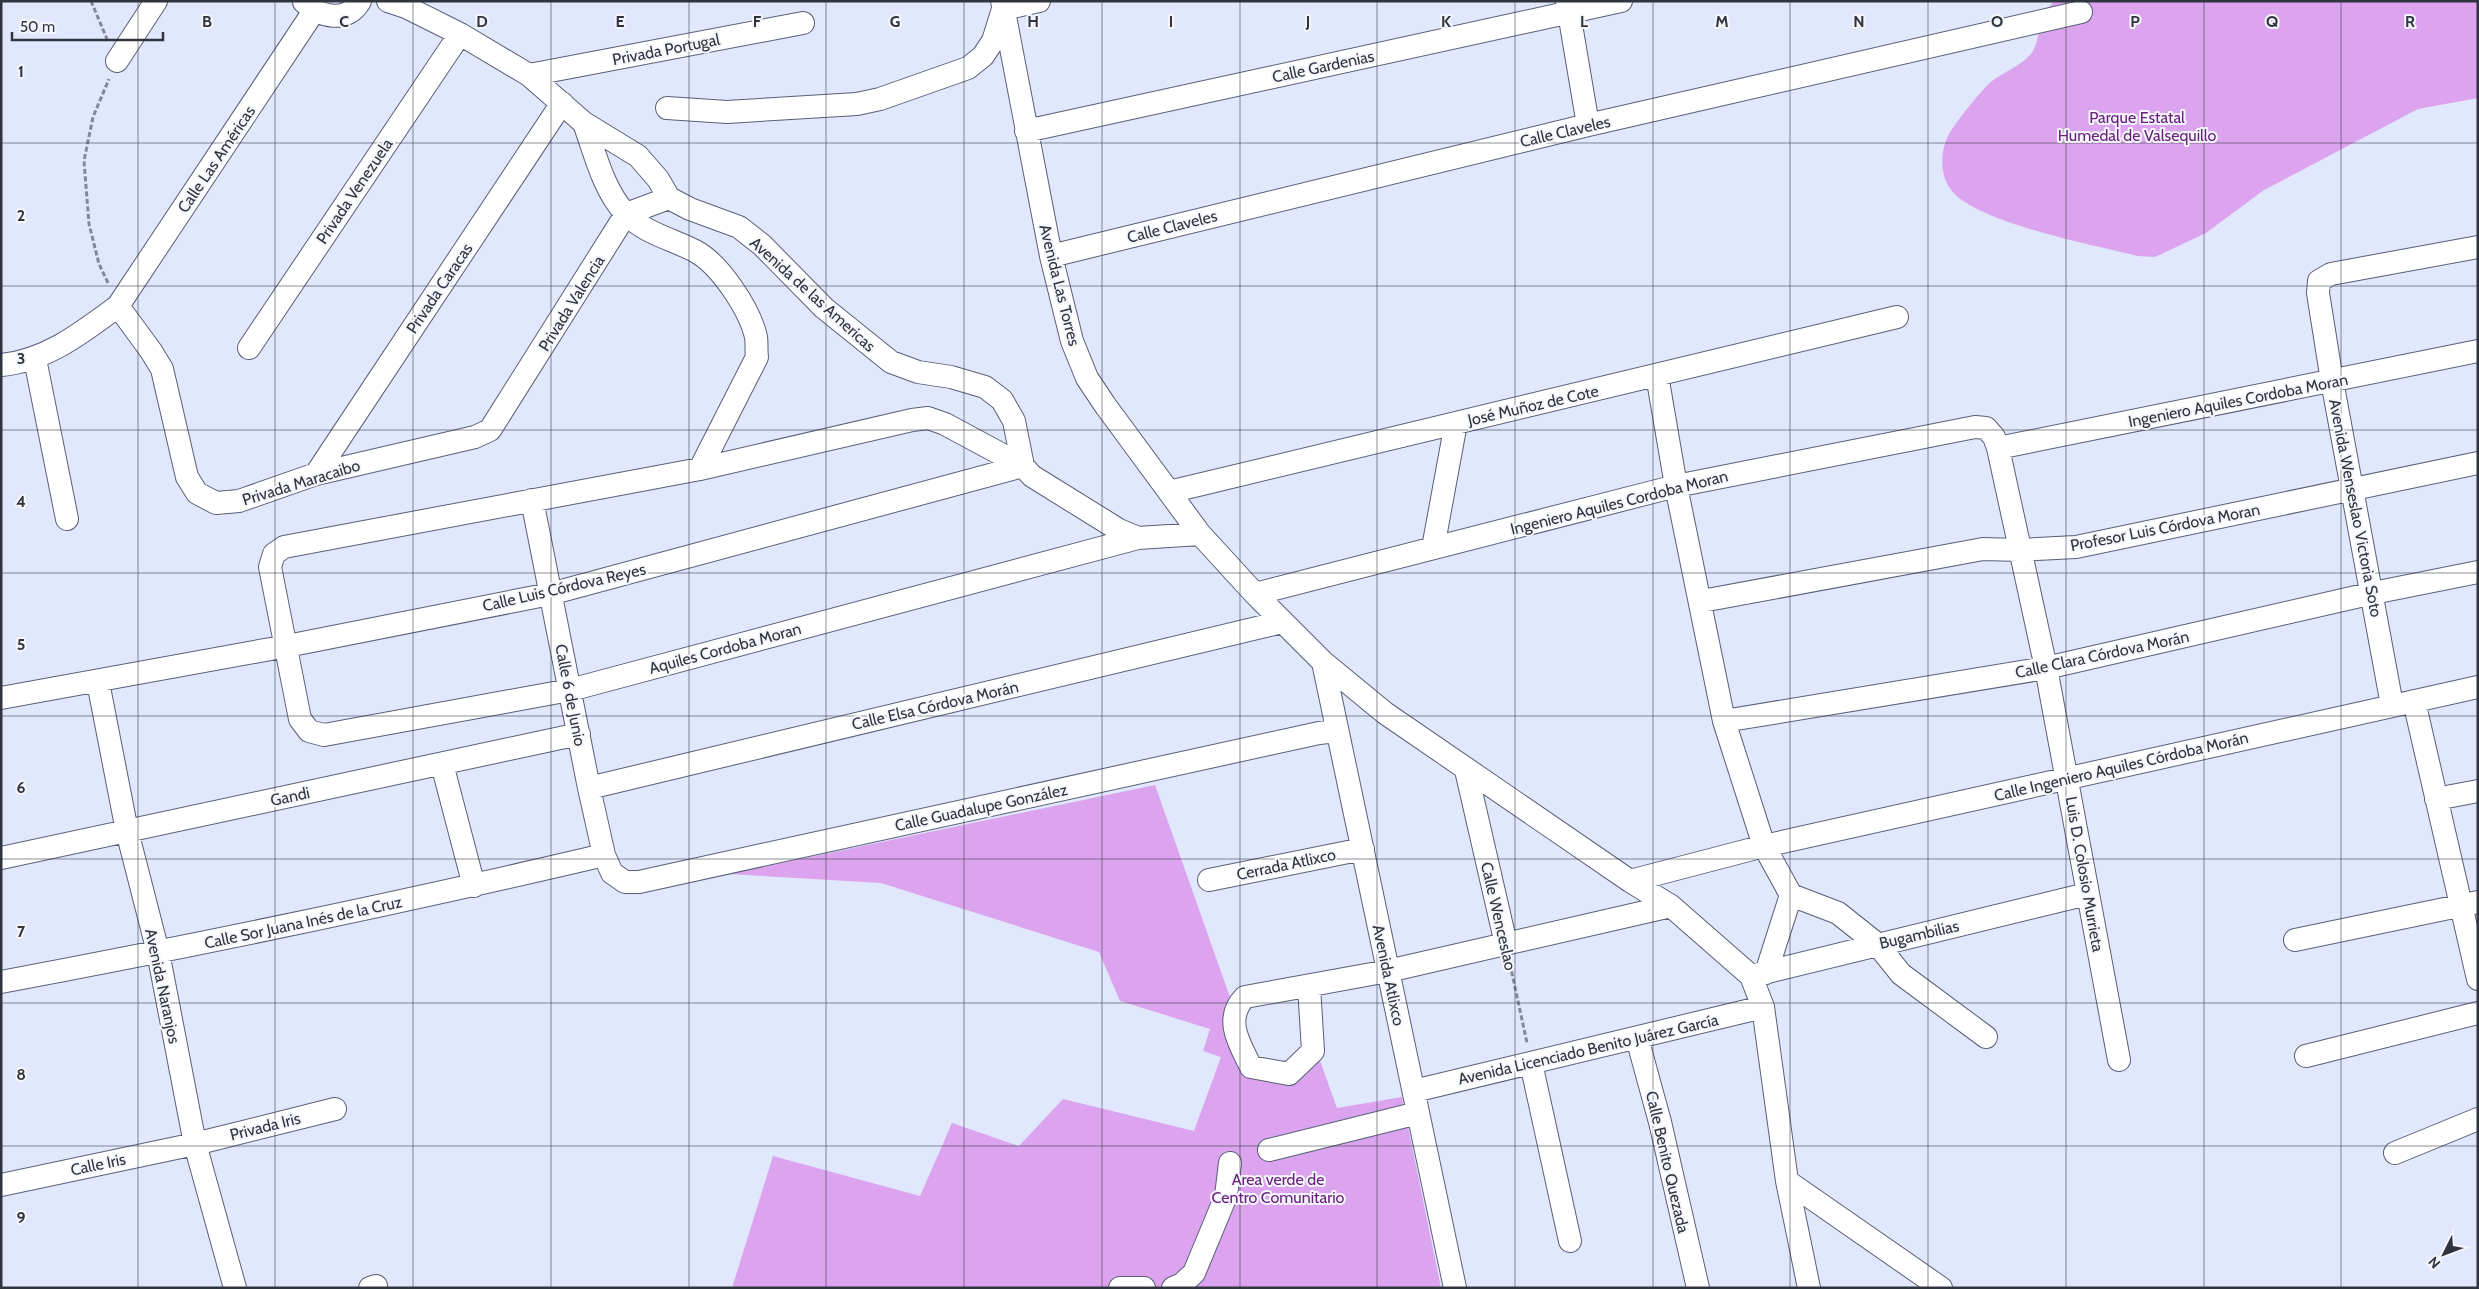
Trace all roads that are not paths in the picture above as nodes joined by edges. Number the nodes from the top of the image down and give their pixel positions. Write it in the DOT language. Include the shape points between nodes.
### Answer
graph roads {
  1 [pos="156,1"];
  2 [pos="360,1"];
  3 [pos="1039,1"];
  4 [pos="1621,1"];
  5 [pos="402,3"];
  6 [pos="1002,5"];
  7 [pos="308,6"];
  8 [pos="1568,7"];
  9 [pos="2081,12"];
  10 [pos="803,23"];
  11 [pos="460,34"];
  12 [pos="117,61"];
  13 [pos="529,75"];
  14 [pos="562,103"];
  15 [pos="667,108"];
  16 [pos="584,123"];
  17 [pos="1588,125"];
  18 [pos="1026,131"];
  19 [pos="669,198"];
  20 [pos="626,214"];
  21 [pos="2478,248"];
  22 [pos="1051,256"];
  23 [pos="118,306"];
  24 [pos="1896,317"];
  25 [pos="249,348"];
  26 [pos="2478,351"];
  27 [pos="2,359"];
  28 [pos="35,359"];
  29 [pos="1657,375"];
  30 [pos="2332,381"];
  31 [pos="1456,423"];
  32 [pos="1986,428"];
  33 [pos="490,430"];
  34 [pos="1998,448"];
  35 [pos="2478,463"];
  36 [pos="1023,466"];
  37 [pos="700,469"];
  38 [pos="316,474"];
  39 [pos="1676,486"];
  40 [pos="2352,489"];
  41 [pos="1169,492"];
  42 [pos="532,500"];
  43 [pos="67,519"];
  44 [pos="1200,534"];
  45 [pos="1138,538"];
  46 [pos="1433,548"];
  47 [pos="2020,550"];
  48 [pos="2478,572"];
  49 [pos="2373,593"];
  50 [pos="550,594"];
  51 [pos="1254,594"];
  52 [pos="1702,601"];
  53 [pos="1282,622"];
  54 [pos="287,646"];
  55 [pos="1323,662"];
  56 [pos="2046,668"];
  57 [pos="98,682"];
  58 [pos="2478,687"];
  59 [pos="570,690"];
  60 [pos="1,698"];
  61 [pos="2403,703"];
  62 [pos="1724,721"];
  63 [pos="1337,731"];
  64 [pos="579,734"];
  65 [pos="442,764"];
  66 [pos="1466,770"];
  67 [pos="2067,778"];
  68 [pos="589,788"];
  69 [pos="2478,791"];
  70 [pos="2436,799"];
  71 [pos="127,831"];
  72 [pos="1764,846"];
  73 [pos="1363,848"];
  74 [pos="604,855"];
  75 [pos="1,858"];
  76 [pos="1209,880"];
  77 [pos="1630,881"];
  78 [pos="625,882"];
  79 [pos="474,886"];
  80 [pos="2087,894"];
  81 [pos="1790,895"];
  82 [pos="2469,904"];
  83 [pos="1671,906"];
  84 [pos="2295,940"];
  85 [pos="1506,944"];
  86 [pos="1877,944"];
  87 [pos="158,952"];
  88 [pos="1388,971"];
  89 [pos="1759,975"];
  90 [pos="2478,979"];
  91 [pos="1,982"];
  92 [pos="1309,986"];
  93 [pos="1763,1007"];
  94 [pos="2478,1013"];
  95 [pos="1986,1037"];
  96 [pos="1636,1038"];
  97 [pos="2306,1056"];
  98 [pos="2120,1060"];
  99 [pos="1532,1063"];
  100 [pos="1414,1091"];
  101 [pos="335,1109"];
  102 [pos="1418,1113"];
  103 [pos="2478,1119"];
  104 [pos="195,1144"];
  105 [pos="1269,1150"];
  106 [pos="2395,1153"];
  107 [pos="1230,1163"];
  108 [pos="1787,1181"];
  109 [pos="1,1185"];
  110 [pos="1570,1241"];
  111 [pos="235,1288"];
  112 [pos="1120,1288"];
  113 [pos="1144,1288"];
  114 [pos="1173,1288"];
  115 [pos="1455,1288"];
  116 [pos="1698,1288"];
  117 [pos="1809,1288"];
  118 [pos="1941,1288"];
  1 -- 12 [label="street"];
  2 -- 7 [label="street" via="349,12 338,16 325,16"];
  3 -- 6 [label="street"];
  4 -- 8 [label="street, Calle Gardenias"];
  5 -- 11 [label="street"];
  6 -- 15 [label="street" via="994,41 968,68 880,99 857,104 727,112"];
  6 -- 18 [label="street, Avenida Las Torres"];
  7 -- 23 [label="street, Calle Las Américas"];
  8 -- 17 [label="street"];
  8 -- 18 [label="street, Calle Gardenias"];
  9 -- 17 [label="street, Calle Claveles"];
  10 -- 13 [label="street, Privada Portugal"];
  11 -- 13 [label="street"];
  11 -- 25 [label="street, Privada Venezuela"];
  13 -- 14 [label="street"];
  14 -- 16 [label="street"];
  14 -- 38 [label="street, Privada Caracas"];
  16 -- 19 [label="street" via="638,156"];
  16 -- 20 [label="street" via="611,194"];
  17 -- 22 [label="street, Calle Claveles"];
  18 -- 22 [label="street, Avenida Las Torres"];
  19 -- 20 [label="street"];
  19 -- 36 [label="street, Avenida de las Americas" via="739,228 762,244 824,308 891,362 918,372 985,387 1002,400 1014,421"];
  20 -- 33 [label="street, Privada Valencia"];
  20 -- 37 [label="street" via="650,232 696,252 716,267 730,285 756,337 757,356"];
  21 -- 30 [label="street, Avenida Wenseslao Victoria Soto" via="2330,274 2319,281 2318,293"];
  22 -- 41 [label="street, Avenida Las Torres" via="1072,341 1087,378"];
  23 -- 28 [label="street" via="81,333"];
  23 -- 38 [label="street, Privada Maracaibo" via="162,369 187,477 197,493 216,503 238,501"];
  24 -- 29 [label="street, José Muñoz de Cote"];
  26 -- 30 [label="street, Ingeniero Aquiles Cordoba Moran"];
  27 -- 28 [label="street"];
  28 -- 43 [label="street"];
  29 -- 31 [label="street, José Muñoz de Cote"];
  29 -- 39 [label="street"];
  30 -- 34 [label="street, Ingeniero Aquiles Cordoba Moran"];
  30 -- 40 [label="street, Avenida Wenseslao Victoria Soto"];
  31 -- 41 [label="street, José Muñoz de Cote"];
  31 -- 46 [label="street"];
  32 -- 34 [label="street, Luis D. Colosio Murrieta" via="1994,436"];
  32 -- 39 [label="street, Ingeniero Aquiles Cordoba Moran" via="1975,426"];
  33 -- 38 [label="street, Privada Maracaibo" via="475,437"];
  34 -- 47 [label="street, Luis D. Colosio Murrieta"];
  35 -- 40 [label="street, Profesor Luis Córdova Moran"];
  36 -- 37 [label="street" via="928,418"];
  36 -- 45 [label="street" via="1032,476"];
  36 -- 50 [label="street, Calle Luis Córdova Reyes"];
  37 -- 42 [label="street"];
  39 -- 46 [label="street, Ingeniero Aquiles Cordoba Moran"];
  39 -- 52 [label="street"];
  40 -- 47 [label="street, Profesor Luis Córdova Moran" via="2076,547"];
  40 -- 49 [label="street, Avenida Wenseslao Victoria Soto"];
  41 -- 44 [label="street, Avenida Las Torres"];
  42 -- 50 [label="street, Calle 6 de Junio"];
  42 -- 54 [label="street" via="284,547 274,554 270,567"];
  44 -- 45 [label="street, Aquiles Cordoba Moran"];
  44 -- 51 [label="street, Avenida Las Torres"];
  45 -- 59 [label="street, Aquiles Cordoba Moran"];
  46 -- 51 [label="street, Ingeniero Aquiles Cordoba Moran"];
  47 -- 52 [label="street, Profesor Luis Córdova Moran" via="1983,549"];
  47 -- 56 [label="street, Luis D. Colosio Murrieta"];
  48 -- 49 [label="street, Calle Clara Córdova Morán"];
  49 -- 56 [label="street, Calle Clara Córdova Morán"];
  49 -- 61 [label="street, Avenida Wenseslao Victoria Soto"];
  50 -- 54 [label="street, Calle Luis Córdova Reyes"];
  50 -- 59 [label="street, Calle 6 de Junio"];
  51 -- 53 [label="street, Avenida Las Torres"];
  52 -- 62 [label="street"];
  53 -- 55 [label="street, Avenida Las Torres"];
  53 -- 68 [label="street, Calle Elsa Córdova Morán"];
  54 -- 57 [label="street, Calle Luis Córdova Reyes"];
  54 -- 59 [label="street, Aquiles Cordoba Moran" via="300,719 309,731 324,735"];
  55 -- 63 [label="street, Avenida Atlixco"];
  55 -- 66 [label="street, Avenida Las Torres" via="1385,713"];
  56 -- 62 [label="street, Calle Clara Córdova Morán"];
  56 -- 67 [label="street, Luis D. Colosio Murrieta"];
  57 -- 60 [label="street, Calle Luis Córdova Reyes"];
  57 -- 71 [label="street, Avenida Naranjos"];
  58 -- 61 [label="street, Calle Ingeniero Aquiles Córdoba Morán"];
  59 -- 64 [label="street, Calle 6 de Junio"];
  61 -- 67 [label="street, Calle Ingeniero Aquiles Córdoba Morán"];
  61 -- 70 [label="street, Avenida Wenseslao Victoria Soto"];
  62 -- 72 [label="street"];
  63 -- 73 [label="street, Avenida Atlixco"];
  63 -- 78 [label="street, Calle Guadalupe González" via="639,882"];
  64 -- 65 [label="street, Gandi"];
  64 -- 68 [label="street, Calle 6 de Junio"];
  65 -- 71 [label="street, Gandi"];
  65 -- 79 [label="street"];
  66 -- 77 [label="street, Avenida Las Torres"];
  66 -- 85 [label="street, Calle Wenceslao"];
  67 -- 72 [label="street, Calle Ingeniero Aquiles Córdoba Morán"];
  67 -- 80 [label="street, Luis D. Colosio Murrieta"];
  68 -- 74 [label="street, Calle 6 de Junio"];
  69 -- 70 [label="street"];
  70 -- 82 [label="street, Avenida Wenseslao Victoria Soto"];
  71 -- 75 [label="street, Gandi"];
  71 -- 87 [label="street, Avenida Naranjos"];
  72 -- 77 [label="street, Calle Ingeniero Aquiles Córdoba Morán"];
  72 -- 81 [label="street"];
  73 -- 76 [label="street, Cerrada Atlixco"];
  73 -- 88 [label="street, Avenida Atlixco"];
  74 -- 78 [label="street, Calle 6 de Junio" via="612,872"];
  74 -- 79 [label="street, Calle Sor Juana Inés de la Cruz"];
  77 -- 83 [label="street, Avenida Las Torres"];
  79 -- 87 [label="street, Calle Sor Juana Inés de la Cruz"];
  80 -- 86 [label="street, Bugambilias"];
  80 -- 98 [label="street, Luis D. Colosio Murrieta"];
  81 -- 86 [label="street" via="1838,913"];
  81 -- 89 [label="street"];
  82 -- 84 [label="street"];
  82 -- 90 [label="street, Avenida Wenseslao Victoria Soto"];
  83 -- 85 [label="street"];
  83 -- 89 [label="street, Avenida Las Torres"];
  85 -- 88 [label="street"];
  86 -- 89 [label="street, Bugambilias"];
  86 -- 95 [label="street" via="1901,974"];
  87 -- 91 [label="street, Calle Sor Juana Inés de la Cruz"];
  87 -- 104 [label="street, Avenida Naranjos"];
  88 -- 92 [label="street"];
  88 -- 100 [label="street, Avenida Atlixco"];
  89 -- 93 [label="street"];
  93 -- 96 [label="street, Avenida Licenciado Benito Juárez García"];
  93 -- 108 [label="street"];
  94 -- 97 [label="street"];
  96 -- 99 [label="street, Avenida Licenciado Benito Juárez García"];
  96 -- 116 [label="street, Calle Benito Quezada" via="1660,1122"];
  99 -- 100 [label="street, Avenida Licenciado Benito Juárez García"];
  99 -- 110 [label="street"];
  100 -- 102 [label="street, Avenida Atlixco"];
  101 -- 104 [label="street, Privada Iris"];
  102 -- 105 [label="street"];
  102 -- 115 [label="street, Avenida Atlixco"];
  103 -- 106 [label="street"];
  104 -- 109 [label="street, Calle Iris"];
  104 -- 111 [label="street, Avenida Naranjos"];
  107 -- 114 [label="street" via="1226,1196 1194,1273"];
  108 -- 117 [label="street"];
  108 -- 118 [label="street"];
  112 -- 113 [label="street"];
}
